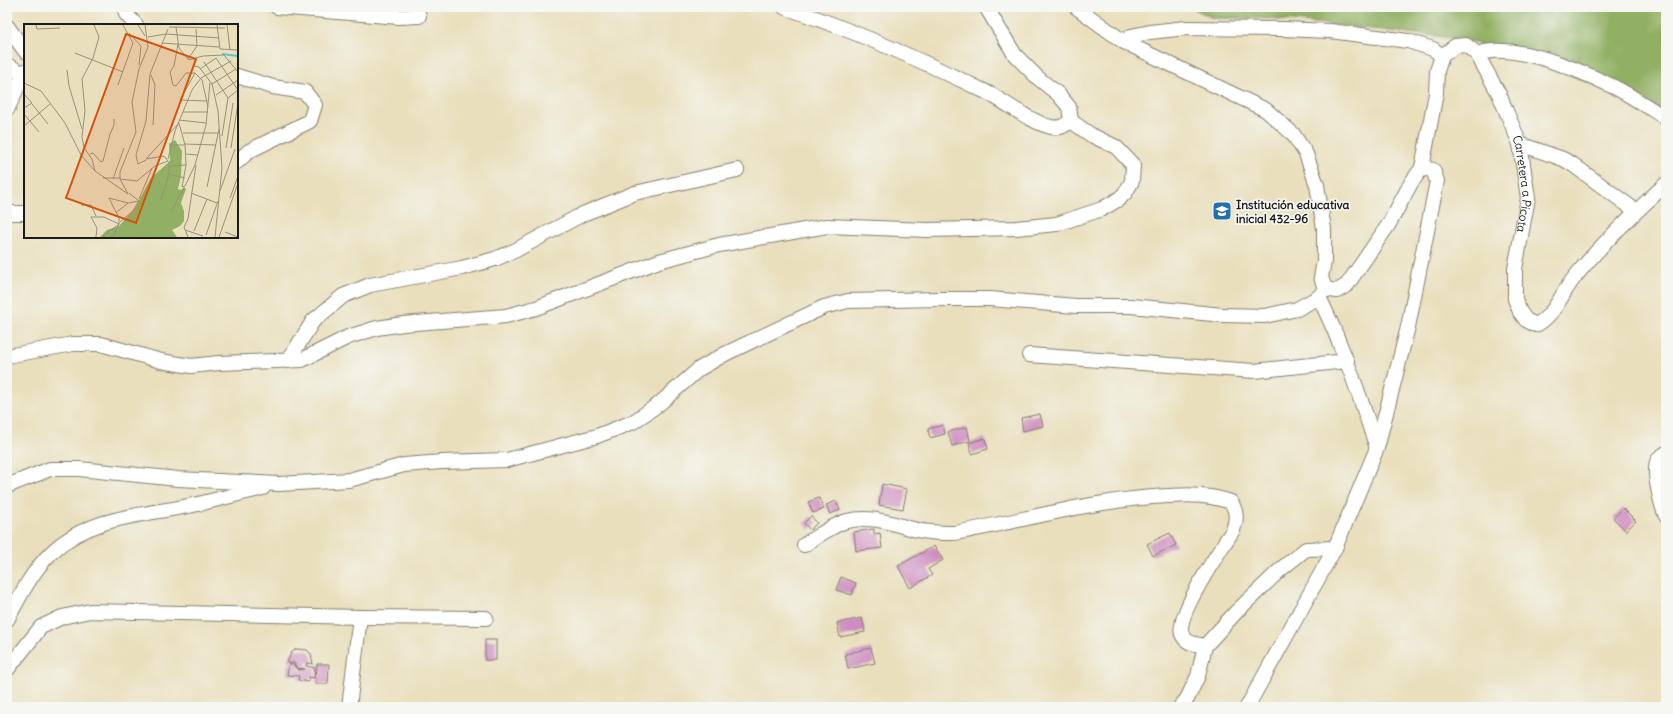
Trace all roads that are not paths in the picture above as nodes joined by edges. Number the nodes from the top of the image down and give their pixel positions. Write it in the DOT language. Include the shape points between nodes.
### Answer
graph roads {
  1 [pos="126,7"];
  2 [pos="277,7"];
  3 [pos="416,7"];
  4 [pos="784,7"];
  5 [pos="986,7"];
  6 [pos="1076,7"];
  7 [pos="135,24"];
  8 [pos="7,26"];
  9 [pos="1124,42"];
  10 [pos="24,50"];
  11 [pos="1477,54"];
  12 [pos="1442,56"];
  13 [pos="7,65"];
  14 [pos="24,72"];
  15 [pos="238,76"];
  16 [pos="7,110"];
  17 [pos="1666,118"];
  18 [pos="1071,121"];
  19 [pos="1520,144"];
  20 [pos="238,161"];
  21 [pos="1422,168"];
  22 [pos="737,170"];
  23 [pos="1666,184"];
  24 [pos="1636,211"];
  25 [pos="7,213"];
  26 [pos="24,213"];
  27 [pos="1322,293"];
  28 [pos="1029,355"];
  29 [pos="7,356"];
  30 [pos="288,361"];
  31 [pos="1347,361"];
  32 [pos="1377,448"];
  33 [pos="1666,453"];
  34 [pos="279,484"];
  35 [pos="7,486"];
  36 [pos="1666,516"];
  37 [pos="804,545"];
  38 [pos="1335,548"];
  39 [pos="360,617"];
  40 [pos="486,618"];
  41 [pos="7,620"];
  42 [pos="1206,646"];
  43 [pos="7,670"];
  44 [pos="350,707"];
  45 [pos="1180,707"];
  46 [pos="1247,707"];
  1 -- 7 [label="street" via="126,14"];
  2 -- 3 [label="street" via="399,17 419,16"];
  4 -- 18 [label="street" via="834,24 916,60 987,93 1042,124 1063,127"];
  5 -- 18 [label="street" via="1015,55 1069,107"];
  6 -- 9 [label="street"];
  8 -- 10 [label="street"];
  9 -- 12 [label="street" via="1131,36 1186,28 1315,31 1408,42 1433,49"];
  9 -- 27 [label="street" via="1266,110 1293,134 1306,154 1317,185 1324,229"];
  11 -- 12 [label="street" via="1466,46 1455,46"];
  11 -- 17 [label="street" via="1489,51 1532,55 1614,87"];
  11 -- 19 [label="street, Carretera a Picota" via="1499,94"];
  12 -- 21 [label="street" via="1437,71 1436,93"];
  13 -- 14 [label="street"];
  14 -- 16 [label="street"];
  15 -- 20 [label="street" via="272,88 305,92 315,104 310,121 250,151"];
  18 -- 30 [label="street" via="1091,135 1116,147 1133,164 1132,181 1119,199 1102,209 1057,224 962,230 827,226 719,245 659,261 536,308 506,316 377,328 348,337 302,360"];
  19 -- 24 [label="street" via="1572,164"];
  19 -- 24 [label="street, Carretera a Picota" via="1528,198 1515,269 1515,299 1526,320 1536,325 1550,315 1573,279"];
  21 -- 27 [label="street" via="1389,224 1347,285 1337,291"];
  21 -- 32 [label="street" via="1433,170 1437,181 1408,327"];
  22 -- 30 [label="street" via="635,193 583,214 495,259 363,288 343,296 313,321"];
  23 -- 24 [label="street, Carretera a Picota"];
  25 -- 26 [label="street"];
  27 -- 31 [label="street"];
  27 -- 34 [label="street" via="1297,309 1265,316 990,299 848,301 824,307 725,354 699,369 659,404 633,422 597,436 507,460 419,464 349,480"];
  28 -- 31 [label="street" via="1254,371"];
  29 -- 30 [label="street" via="73,344 101,344 160,361 191,366"];
  31 -- 32 [label="street"];
  32 -- 38 [label="street"];
  33 -- 36 [label="street" via="1656,464 1656,475"];
  34 -- 35 [label="street" via="178,480 79,469 50,469"];
  34 -- 41 [label="street" via="197,504 112,520 86,530 66,541 38,568"];
  37 -- 42 [label="street" via="845,522 861,518 877,519 939,534 1109,502 1188,495 1223,499 1232,502 1236,510 1233,530 1198,586 1181,624 1182,634 1186,640"];
  38 -- 42 [label="street" via="1306,549 1261,587"];
  38 -- 46 [label="street"];
  39 -- 40 [label="street"];
  39 -- 43 [label="street" via="90,611 62,617 40,627"];
  39 -- 44 [label="street"];
  42 -- 45 [label="street" via="1198,676 1187,699"];
}
